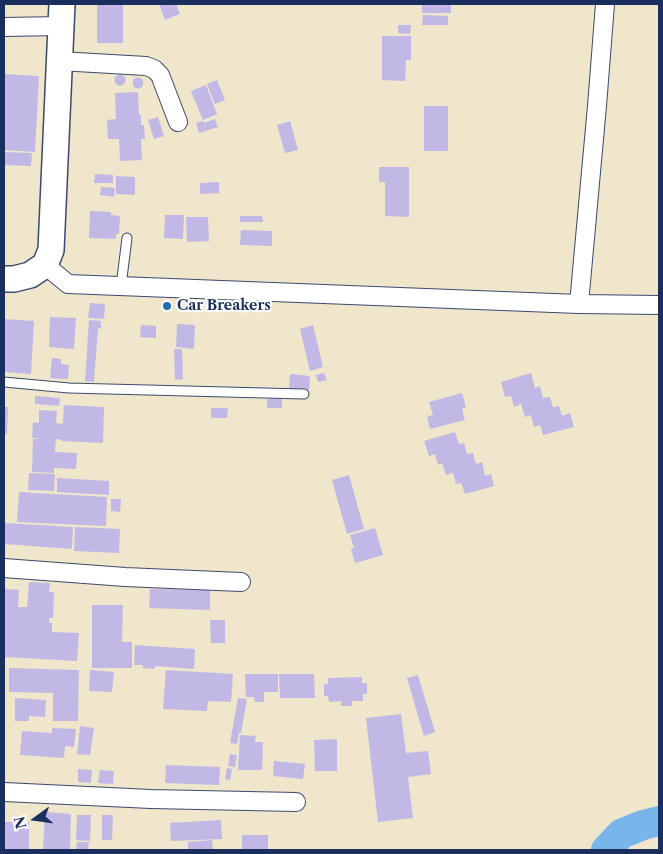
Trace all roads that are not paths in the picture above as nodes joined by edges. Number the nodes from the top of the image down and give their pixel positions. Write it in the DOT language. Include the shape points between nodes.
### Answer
graph roads {
  1 [pos="605,4"];
  2 [pos="62,15"];
  3 [pos="4,27"];
  4 [pos="60,61"];
  5 [pos="178,122"];
  6 [pos="127,238"];
  7 [pos="45,265"];
  8 [pos="4,279"];
  9 [pos="121,286"];
  10 [pos="578,304"];
  11 [pos="659,305"];
  12 [pos="4,382"];
  13 [pos="304,394"];
  14 [pos="4,568"];
  15 [pos="241,582"];
  16 [pos="4,792"];
  17 [pos="296,802"];
  1 -- 10 [label="street"];
  2 -- 3 [label="street"];
  2 -- 4 [label="street"];
  4 -- 5 [label="street" via="154,69 160,75"];
  4 -- 7 [label="street" via="51,250"];
  6 -- 9 [label="lane"];
  7 -- 8 [label="street" via="30,275"];
  7 -- 9 [label="street" via="68,284"];
  9 -- 10 [label="street"];
  10 -- 11 [label="street"];
  12 -- 13 [label="lane" via="69,388"];
  14 -- 15 [label="street"];
  16 -- 17 [label="street"];
}
